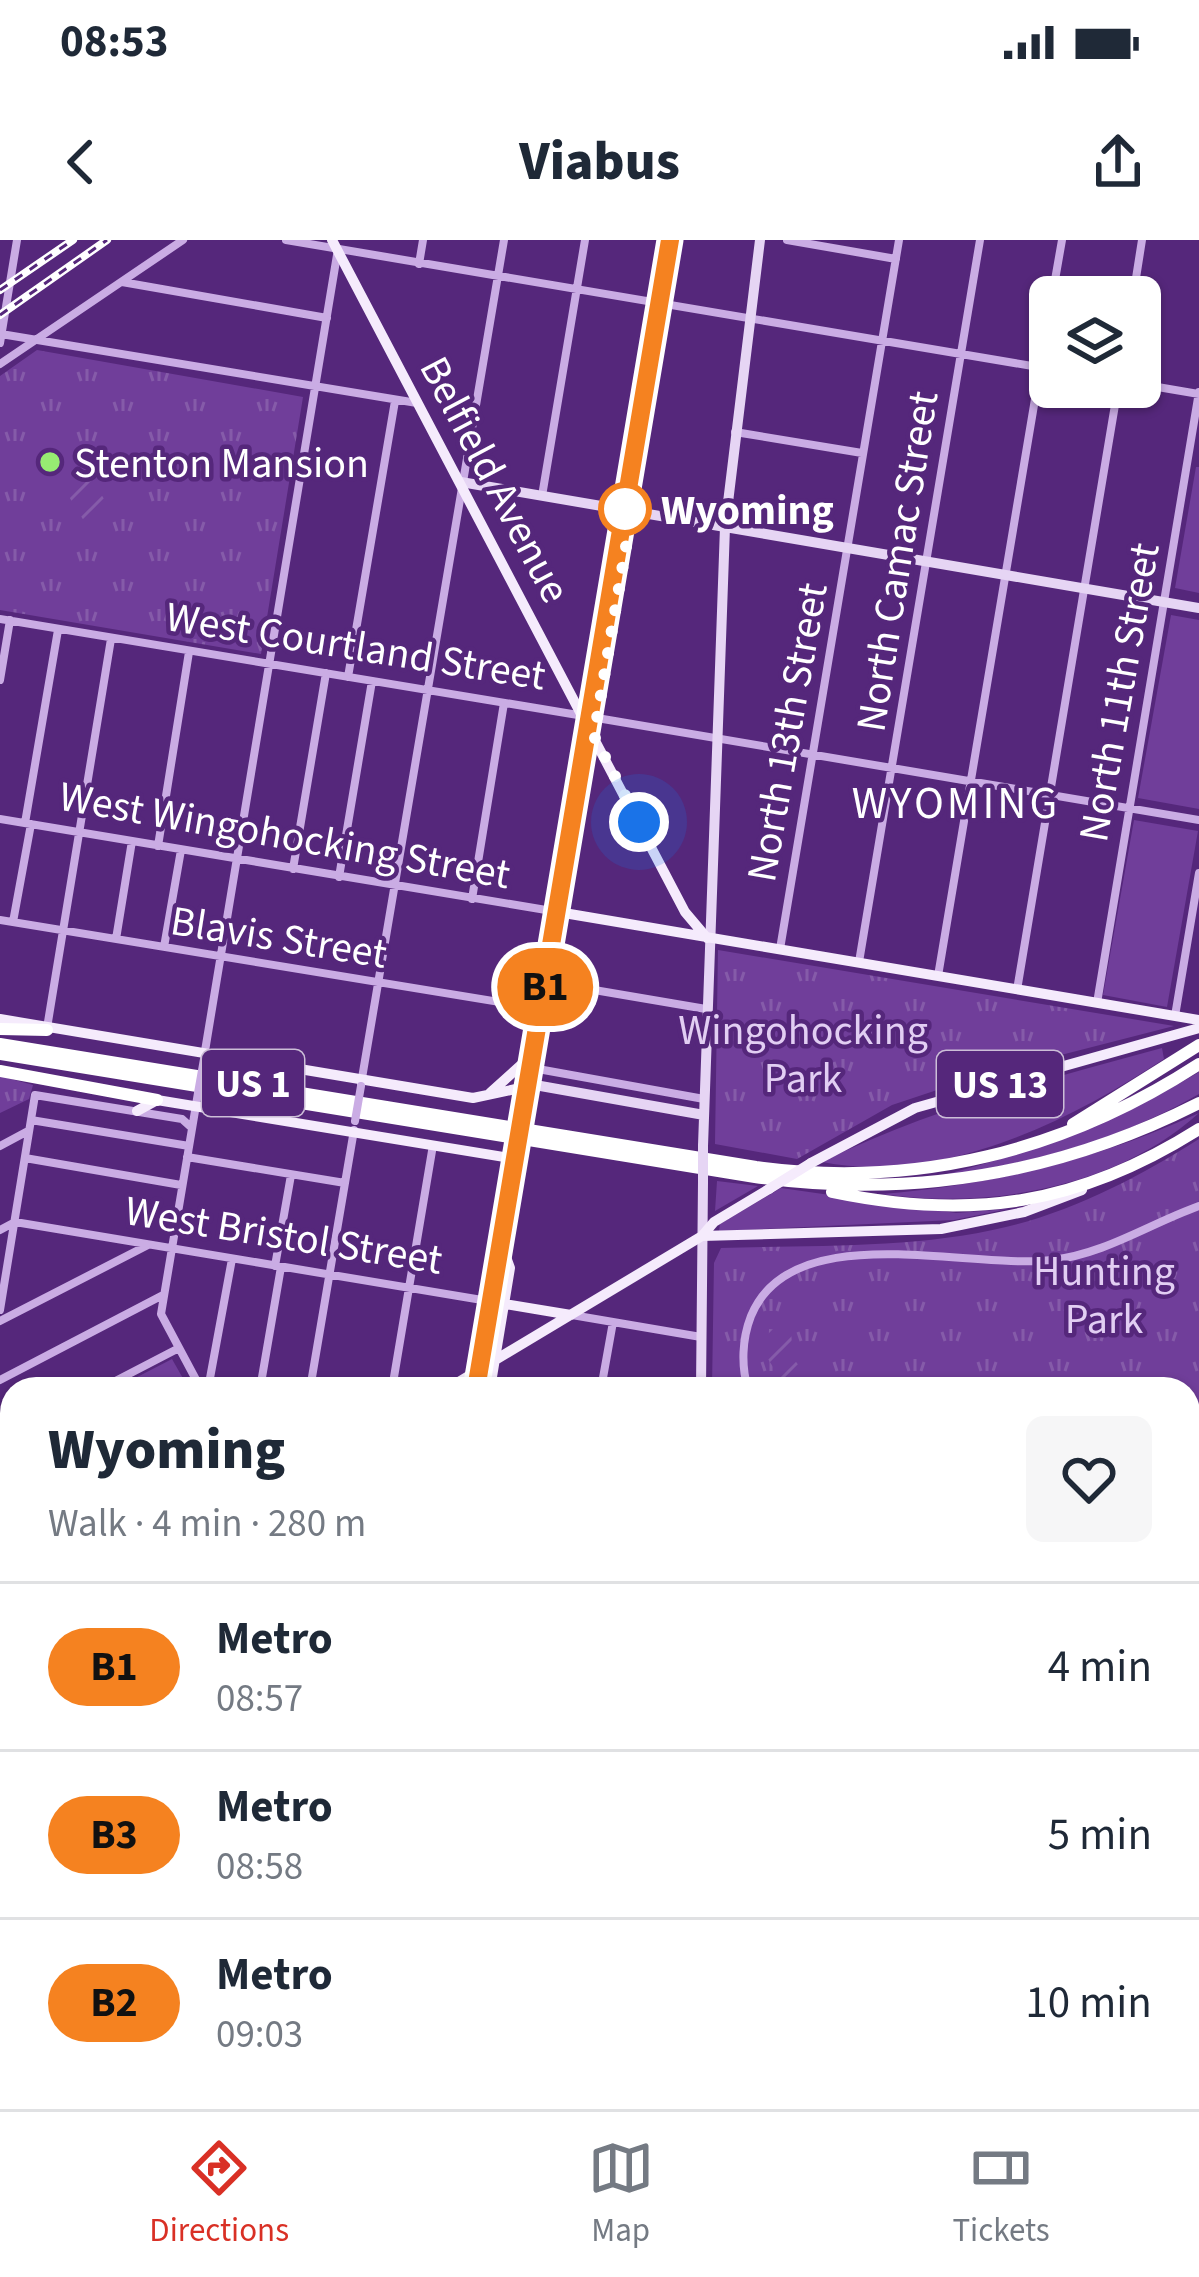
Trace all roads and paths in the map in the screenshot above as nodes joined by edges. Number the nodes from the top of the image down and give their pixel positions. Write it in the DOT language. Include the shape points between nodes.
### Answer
graph roads {
  1 [pos="17,240"];
  2 [pos="184,240"];
  3 [pos="286,240"];
  4 [pos="422,240"];
  5 [pos="504,240"];
  6 [pos="585,240"];
  7 [pos="677,240"];
  8 [pos="760,240"];
  9 [pos="787,240"];
  10 [pos="899,240"];
  11 [pos="980,240"];
  12 [pos="1061,240"];
  13 [pos="1142,240"];
  14 [pos="335,245"];
  15 [pos="896,259"];
  16 [pos="419,264"];
  17 [pos="497,276"];
  18 [pos="1055,276"];
  19 [pos="1136,276"];
  20 [pos="122,282"];
  21 [pos="577,289"];
  22 [pos="667,304"];
  23 [pos="327,318"];
  24 [pos="749,318"];
  25 [pos="1,338"];
  26 [pos="38,338"];
  27 [pos="882,340"];
  28 [pos="960,354"];
  29 [pos="0,364"];
  30 [pos="1029,366"];
  31 [pos="1161,388"];
  32 [pos="316,389"];
  33 [pos="1199,394"];
  34 [pos="395,401"];
  35 [pos="418,403"];
  36 [pos="1037,408"];
  37 [pos="1114,408"];
  38 [pos="735,432"];
  39 [pos="862,453"];
  40 [pos="461,482"];
  41 [pos="542,497"];
  42 [pos="632,511"];
  43 [pos="725,527"];
  44 [pos="848,548"];
  45 [pos="928,562"];
  46 [pos="1005,574"];
  47 [pos="1084,589"];
  48 [pos="1163,602"];
  49 [pos="1199,608"];
  50 [pos="5,620"];
  51 [pos="58,629"];
  52 [pos="111,639"];
  53 [pos="190,652"];
  54 [pos="269,663"];
  55 [pos="326,673"];
  56 [pos="348,677"];
  57 [pos="0,680"];
  58 [pos="372,680"];
  59 [pos="428,690"];
  60 [pos="504,703"];
  61 [pos="591,717"];
  62 [pos="594,736"];
  63 [pos="716,738"];
  64 [pos="813,754"];
  65 [pos="891,768"];
  66 [pos="970,781"];
  67 [pos="1049,794"];
  68 [pos="1129,808"];
  69 [pos="0,819"];
  70 [pos="1199,820"];
  71 [pos="28,824"];
  72 [pos="80,833"];
  73 [pos="132,842"];
  74 [pos="158,846"];
  75 [pos="181,850"];
  76 [pos="237,859"];
  77 [pos="293,869"];
  78 [pos="1199,873"];
  79 [pos="339,877"];
  80 [pos="396,886"];
  81 [pos="472,899"];
  82 [pos="564,913"];
  83 [pos="0,920"];
  84 [pos="13,922"];
  85 [pos="64,930"];
  86 [pos="706,938"];
  87 [pos="116,939"];
  88 [pos="164,947"];
  89 [pos="780,950"];
  90 [pos="221,956"];
  91 [pos="859,962"];
  92 [pos="938,976"];
  93 [pos="379,982"];
  94 [pos="553,983"];
  95 [pos="1017,990"];
  96 [pos="1096,1003"];
  97 [pos="706,1009"];
  98 [pos="548,1010"];
  99 [pos="1175,1016"];
  100 [pos="0,1019"];
  101 [pos="1199,1024"];
  102 [pos="0,1029"];
  103 [pos="47,1030"];
  104 [pos="0,1044"];
  105 [pos="1199,1046"];
  106 [pos="542,1047"];
  107 [pos="0,1054"];
  108 [pos="204,1056"];
  109 [pos="1199,1064"];
  110 [pos="538,1069"];
  111 [pos="0,1072"];
  112 [pos="579,1077"];
  113 [pos="361,1083"];
  114 [pos="536,1085"];
  115 [pos="551,1088"];
  116 [pos="480,1098"];
  117 [pos="704,1099"];
  118 [pos="157,1100"];
  119 [pos="197,1100"];
  120 [pos="1199,1103"];
  121 [pos="137,1111"];
  122 [pos="704,1115"];
  123 [pos="30,1125"];
  124 [pos="354,1126"];
  125 [pos="192,1127"];
  126 [pos="1199,1129"];
  127 [pos="1043,1141"];
  128 [pos="433,1144"];
  129 [pos="0,1146"];
  130 [pos="189,1146"];
  131 [pos="523,1156"];
  132 [pos="187,1157"];
  133 [pos="25,1158"];
  134 [pos="291,1174"];
  135 [pos="784,1181"];
  136 [pos="345,1183"];
  137 [pos="181,1185"];
  138 [pos="1087,1188"];
  139 [pos="1199,1206"];
  140 [pos="15,1222"];
  141 [pos="0,1230"];
  142 [pos="703,1236"];
  143 [pos="149,1245"];
  144 [pos="170,1248"];
  145 [pos="232,1258"];
  146 [pos="278,1266"];
  147 [pos="329,1275"];
  148 [pos="409,1288"];
  149 [pos="164,1295"];
  150 [pos="499,1303"];
  151 [pos="0,1310"];
  152 [pos="571,1315"];
  153 [pos="0,1321"];
  154 [pos="613,1322"];
  155 [pos="701,1337"];
  156 [pos="178,1348"];
  157 [pos="496,1360"];
  158 [pos="481,1369"];
  159 [pos="6,1377"];
  160 [pos="123,1377"];
  161 [pos="197,1377"];
  162 [pos="207,1377"];
  163 [pos="262,1377"];
  164 [pos="312,1377"];
  165 [pos="394,1377"];
  166 [pos="467,1377"];
  167 [pos="480,1377"];
  168 [pos="492,1377"];
  169 [pos="603,1377"];
  170 [pos="701,1377"];
  171 [pos="747,1377"];
  1 -- 25 [label="street"];
  2 -- 20 [label="street"];
  3 -- 14 [label="street"];
  4 -- 16 [label="street"];
  5 -- 17 [label="street"];
  6 -- 21 [label="street"];
  7 -- 22 [label="main road"];
  8 -- 24 [label="street"];
  9 -- 15 [label="street"];
  10 -- 15 [label="street, North 13th Street"];
  11 -- 28 [label="street, North Camac Street"];
  12 -- 18 [label="street"];
  13 -- 19 [label="street"];
  14 -- 16 [label="street"];
  14 -- 23 [label="street"];
  14 -- 35 [label="main road, Belfield Avenue"];
  15 -- 27 [label="street, North 13th Street"];
  16 -- 17 [label="street"];
  17 -- 21 [label="street"];
  17 -- 40 [label="street"];
  20 -- 23 [label="street"];
  20 -- 26 [label="street"];
  21 -- 22 [label="street"];
  21 -- 41 [label="street"];
  22 -- 24 [label="street"];
  22 -- 42 [label="main road"];
  23 -- 32 [label="street"];
  24 -- 27 [label="street"];
  24 -- 38 [label="street"];
  25 -- 26 [label="street"];
  26 -- 29 [label="street"];
  26 -- 32 [label="street"];
  27 -- 28 [label="street"];
  27 -- 39 [label="street, North 13th Street"];
  28 -- 30 [label="street"];
  28 -- 45 [label="street, North Camac Street"];
  31 -- 33 [label="street"];
  32 -- 34 [label="street"];
  32 -- 54 [label="street"];
  33 -- 48 [label="street, North 11th Street"];
  34 -- 35 [label="street"];
  34 -- 56 [label="street"];
  35 -- 40 [label="main road, Belfield Avenue"];
  36 -- 46 [label="street"];
  37 -- 47 [label="street"];
  38 -- 39 [label="street"];
  38 -- 43 [label="street"];
  39 -- 44 [label="street, North 13th Street"];
  40 -- 41 [label="street"];
  40 -- 59 [label="street"];
  40 -- 61 [label="main road, Belfield Avenue"];
  41 -- 42 [label="street"];
  42 -- 43 [label="street"];
  42 -- 61 [label="main road"];
  43 -- 44 [label="street"];
  43 -- 63 [label="street"];
  44 -- 45 [label="street"];
  44 -- 64 [label="street, North 13th Street"];
  45 -- 46 [label="street"];
  45 -- 65 [label="street, North Camac Street"];
  46 -- 47 [label="street"];
  46 -- 66 [label="street"];
  47 -- 48 [label="street"];
  47 -- 67 [label="street"];
  48 -- 49 [label="street"];
  48 -- 68 [label="street, North 11th Street"];
  50 -- 51 [label="street, West Courtland Street"];
  50 -- 57 [label="street"];
  51 -- 52 [label="street, West Courtland Street"];
  51 -- 71 [label="street"];
  52 -- 53 [label="street, West Courtland Street"];
  52 -- 72 [label="street"];
  53 -- 54 [label="street, West Courtland Street"];
  53 -- 74 [label="street"];
  54 -- 55 [label="street, West Courtland Street"];
  54 -- 76 [label="street"];
  55 -- 56 [label="street, West Courtland Street"];
  55 -- 77 [label="street"];
  56 -- 58 [label="street, West Courtland Street"];
  58 -- 59 [label="street, West Courtland Street"];
  58 -- 79 [label="street"];
  59 -- 60 [label="street, West Courtland Street"];
  59 -- 80 [label="street"];
  60 -- 61 [label="street, West Courtland Street"];
  60 -- 81 [label="street"];
  61 -- 62 [label="main road, Belfield Avenue"];
  61 -- 63 [label="street, West Courtland Street"];
  62 -- 82 [label="main road"];
  62 -- 86 [label="main road, Belfield Avenue"];
  63 -- 64 [label="street, West Courtland Street"];
  63 -- 86 [label="street"];
  64 -- 65 [label="street, West Courtland Street"];
  64 -- 89 [label="street, North 13th Street"];
  65 -- 66 [label="street, West Courtland Street"];
  65 -- 91 [label="street, North Camac Street"];
  66 -- 67 [label="street, West Courtland Street"];
  66 -- 92 [label="street"];
  67 -- 68 [label="street, West Courtland Street"];
  67 -- 95 [label="street"];
  68 -- 70 [label="street, West Courtland Street"];
  68 -- 96 [label="street, North 11th Street"];
  69 -- 71 [label="street, West Wingohocking Street"];
  71 -- 72 [label="street, West Wingohocking Street"];
  71 -- 84 [label="street"];
  72 -- 73 [label="street, West Wingohocking Street"];
  72 -- 85 [label="street"];
  73 -- 74 [label="street, West Wingohocking Street"];
  73 -- 87 [label="street"];
  74 -- 75 [label="street, West Wingohocking Street"];
  75 -- 76 [label="street, West Wingohocking Street"];
  75 -- 88 [label="street"];
  76 -- 77 [label="street, West Wingohocking Street"];
  76 -- 90 [label="street"];
  77 -- 79 [label="street, West Wingohocking Street"];
  78 -- 99 [label="street"];
  79 -- 80 [label="street, West Wingohocking Street"];
  80 -- 81 [label="street, West Wingohocking Street"];
  80 -- 93 [label="street"];
  81 -- 82 [label="street, West Wingohocking Street"];
  82 -- 86 [label="main road, West Wingohocking Street"];
  82 -- 94 [label="main road"];
  83 -- 84 [label="street, Blavis Street"];
  84 -- 85 [label="street, Blavis Street"];
  85 -- 87 [label="street, Blavis Street"];
  85 -- 103 [label="street"];
  86 -- 89 [label="main road, West Wingohocking Street"];
  86 -- 97 [label="street"];
  87 -- 88 [label="street, Blavis Street"];
  88 -- 90 [label="street, Blavis Street"];
  89 -- 91 [label="main road, West Wingohocking Street"];
  90 -- 93 [label="street, Blavis Street"];
  90 -- 108 [label="street"];
  91 -- 92 [label="main road, West Wingohocking Street"];
  92 -- 95 [label="main road, West Wingohocking Street"];
  93 -- 98 [label="street, Blavis Street"];
  93 -- 113 [label="street"];
  94 -- 97 [label="street"];
  94 -- 98 [label="main road"];
  95 -- 96 [label="main road, West Wingohocking Street"];
  96 -- 99 [label="main road, West Wingohocking Street"];
  97 -- 117 [label="street"];
  98 -- 106 [label="main road"];
  99 -- 101 [label="main road, West Wingohocking Street"];
  100 -- 103 [label="main road"];
  101 -- 142 [label="main road, US 13, bridge" via="915,1108 811,1163"];
  102 -- 103 [label="highway"];
  103 -- 108 [label="main road"];
  104 -- 127 [label="highway, US 1" via="814,1174 918,1172"];
  105 -- 127 [label="highway, US 1"];
  106 -- 110 [label="main road"];
  106 -- 116 [label="main road"];
  107 -- 135 [label="highway, US 1"];
  108 -- 113 [label="main road"];
  108 -- 119 [label="street, bridge"];
  109 -- 127 [label="highway, US 1" via="1122,1110"];
  110 -- 112 [label="street"];
  110 -- 114 [label="main road"];
  111 -- 118 [label="highway"];
  112 -- 115 [label="street"];
  112 -- 117 [label="street"];
  113 -- 116 [label="main road"];
  113 -- 124 [label="street, bridge"];
  114 -- 115 [label="street"];
  114 -- 116 [label="main road"];
  114 -- 131 [label="main road, bridge"];
  115 -- 122 [label="street"];
  117 -- 122 [label="street"];
  118 -- 119 [label="main road"];
  118 -- 121 [label="main road"];
  119 -- 124 [label="main road"];
  119 -- 125 [label="street"];
  120 -- 135 [label="highway, US 1" via="1094,1149 983,1177 869,1186"];
  121 -- 123 [label="street" via="34,1094"];
  121 -- 125 [label="street"];
  122 -- 142 [label="street, bridge"];
  123 -- 129 [label="street"];
  123 -- 130 [label="street"];
  123 -- 133 [label="street"];
  124 -- 128 [label="main road"];
  124 -- 136 [label="street"];
  125 -- 130 [label="street"];
  126 -- 138 [label="highway, US 1"];
  128 -- 131 [label="main road"];
  128 -- 148 [label="street"];
  130 -- 132 [label="street"];
  131 -- 150 [label="main road"];
  132 -- 134 [label="street"];
  132 -- 137 [label="street"];
  133 -- 137 [label="street"];
  133 -- 140 [label="street"];
  134 -- 136 [label="street"];
  134 -- 146 [label="street"];
  135 -- 138 [label="highway, US 1" via="941,1207"];
  136 -- 147 [label="street"];
  137 -- 144 [label="street"];
  138 -- 142 [label="main road, US 13" via="1024,1212 941,1229"];
  139 -- 171 [label="street" via="1069,1258 867,1254 812,1264 763,1292 743,1348"];
  140 -- 141 [label="street"];
  140 -- 143 [label="street, West Bristol Street"];
  140 -- 151 [label="street"];
  142 -- 152 [label="main road, US 13"];
  142 -- 155 [label="street"];
  143 -- 144 [label="street, West Bristol Street"];
  143 -- 153 [label="street"];
  144 -- 145 [label="street, West Bristol Street"];
  144 -- 149 [label="street"];
  145 -- 146 [label="street, West Bristol Street"];
  145 -- 162 [label="street"];
  146 -- 147 [label="street, West Bristol Street"];
  146 -- 163 [label="street"];
  147 -- 148 [label="street, West Bristol Street"];
  147 -- 164 [label="street"];
  148 -- 150 [label="street, West Bristol Street"];
  148 -- 165 [label="street"];
  149 -- 156 [label="street" via="161,1314"];
  149 -- 159 [label="street"];
  150 -- 152 [label="main road, West Bristol Street"];
  150 -- 157 [label="main road"];
  150 -- 158 [label="main road"];
  152 -- 154 [label="street, West Bristol Street"];
  152 -- 157 [label="main road, US 13"];
  154 -- 155 [label="street, West Bristol Street"];
  154 -- 169 [label="street"];
  155 -- 170 [label="street"];
  156 -- 160 [label="street"];
  156 -- 161 [label="street"];
  157 -- 158 [label="main road, US 13"];
  157 -- 168 [label="main road"];
  158 -- 166 [label="main road, US 13"];
  158 -- 167 [label="main road"];
}
